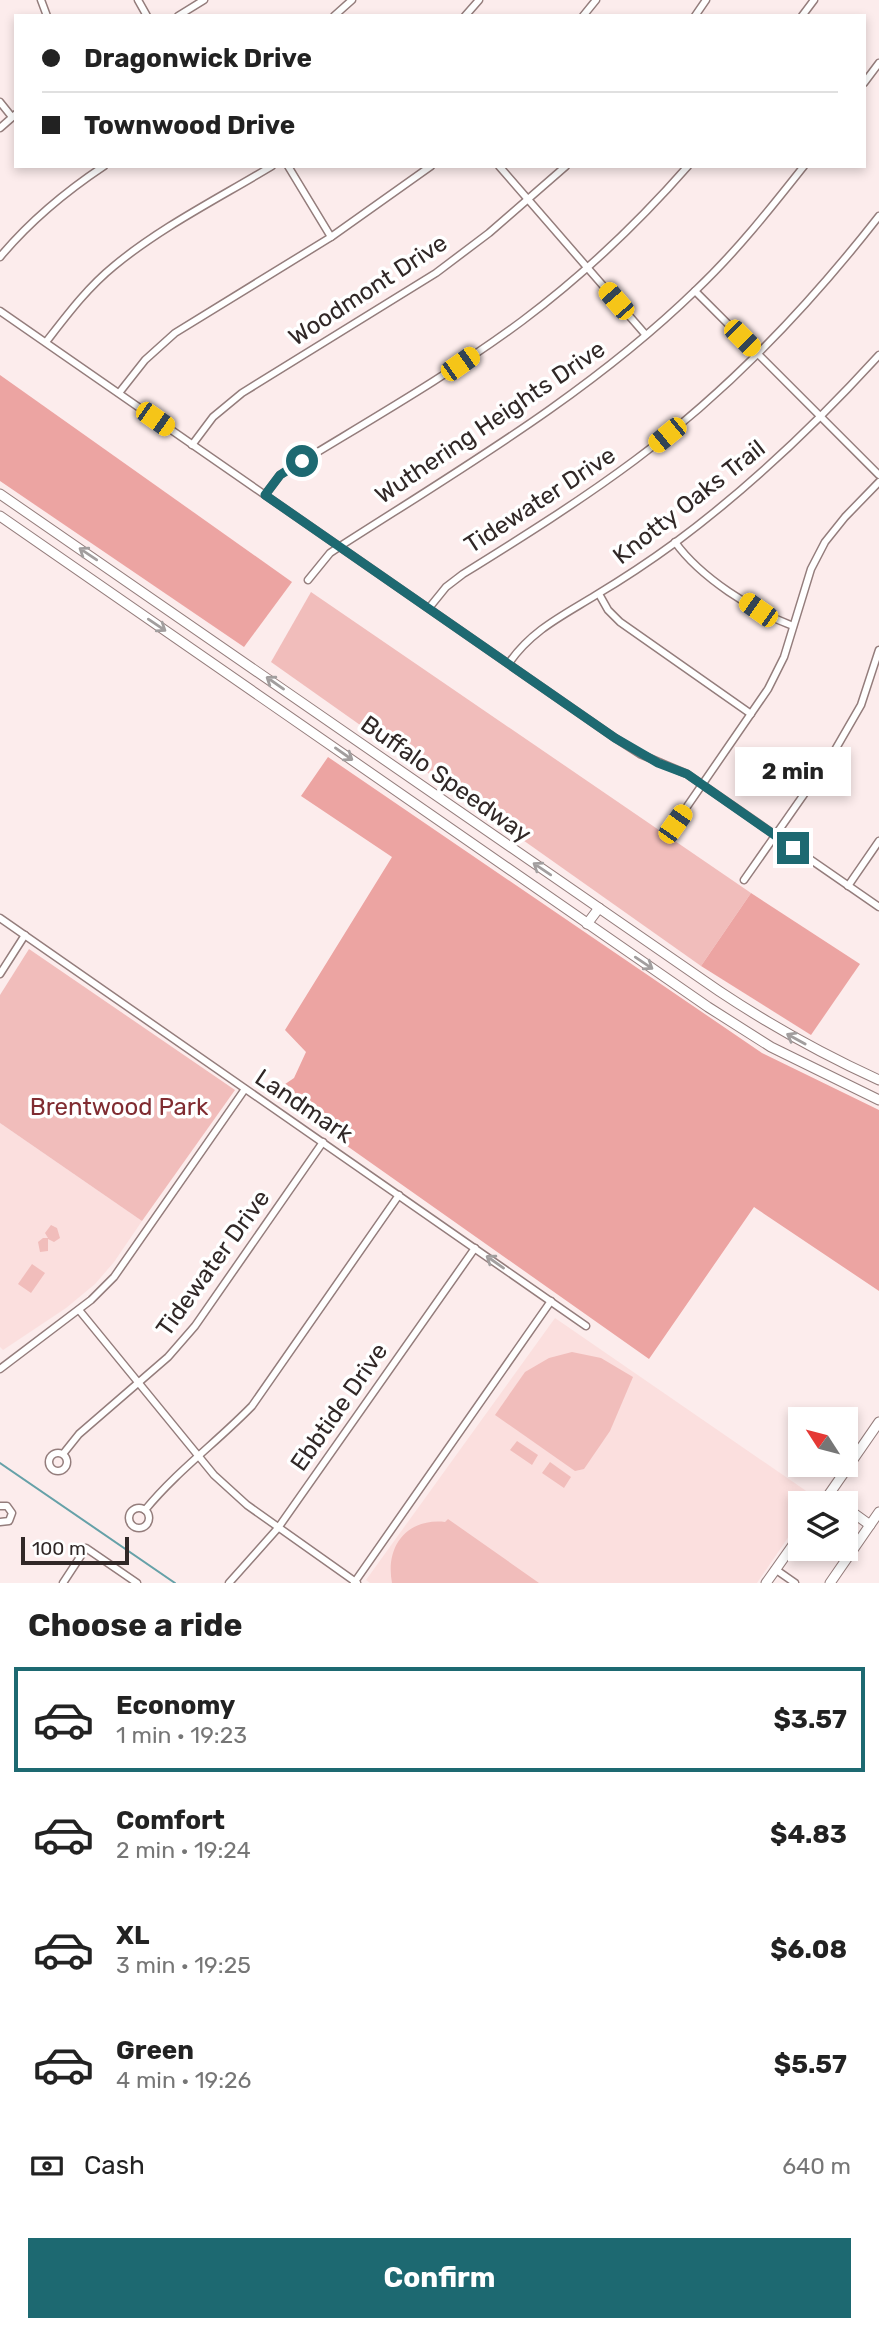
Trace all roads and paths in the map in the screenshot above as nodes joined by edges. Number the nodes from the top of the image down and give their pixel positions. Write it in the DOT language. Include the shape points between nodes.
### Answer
graph roads {
  1 [pos="204,0"];
  2 [pos="352,0"];
  3 [pos="479,0"];
  4 [pos="596,0"];
  5 [pos="191,9"];
  6 [pos="182,14"];
  7 [pos="194,14"];
  8 [pos="336,14"];
  9 [pos="467,14"];
  10 [pos="585,14"];
  11 [pos="879,63"];
  12 [pos="866,80"];
  13 [pos="0,102"];
  14 [pos="14,116"];
  15 [pos="0,128"];
  16 [pos="101,168"];
  17 [pos="269,168"];
  18 [pos="289,168"];
  19 [pos="428,168"];
  20 [pos="501,168"];
  21 [pos="564,168"];
  22 [pos="686,168"];
  23 [pos="802,168"];
  24 [pos="528,199"];
  25 [pos="879,216"];
  26 [pos="331,237"];
  27 [pos="0,257"];
  28 [pos="587,268"];
  29 [pos="695,291"];
  30 [pos="0,311"];
  31 [pos="645,334"];
  32 [pos="46,342"];
  33 [pos="758,354"];
  34 [pos="879,355"];
  35 [pos="119,393"];
  36 [pos="821,416"];
  37 [pos="192,445"];
  38 [pos="879,475"];
  39 [pos="879,482"];
  40 [pos="0,494"];
  41 [pos="265,495"];
  42 [pos="18,507"];
  43 [pos="4,519"];
  44 [pos="675,542"];
  45 [pos="339,547"];
  46 [pos="115,573"];
  47 [pos="308,580"];
  48 [pos="104,588"];
  49 [pos="599,594"];
  50 [pos="429,608"];
  51 [pos="793,625"];
  52 [pos="210,638"];
  53 [pos="879,650"];
  54 [pos="199,653"];
  55 [pos="509,663"];
  56 [pos="307,706"];
  57 [pos="751,714"];
  58 [pos="296,721"];
  59 [pos="403,772"];
  60 [pos="702,784"];
  61 [pos="393,788"];
  62 [pos="675,824"];
  63 [pos="775,836"];
  64 [pos="499,839"];
  65 [pos="879,841"];
  66 [pos="488,855"];
  67 [pos="744,880"];
  68 [pos="848,886"];
  69 [pos="879,907"];
  70 [pos="599,908"];
  71 [pos="0,918"];
  72 [pos="587,924"];
  73 [pos="25,935"];
  74 [pos="0,974"];
  75 [pos="719,991"];
  76 [pos="708,1007"];
  77 [pos="827,1057"];
  78 [pos="819,1072"];
  79 [pos="879,1080"];
  80 [pos="246,1089"];
  81 [pos="879,1100"];
  82 [pos="323,1142"];
  83 [pos="399,1195"];
  84 [pos="475,1248"];
  85 [pos="551,1301"];
  86 [pos="79,1310"];
  87 [pos="586,1326"];
  88 [pos="3,1359"];
  89 [pos="0,1369"];
  90 [pos="139,1384"];
  91 [pos="879,1422"];
  92 [pos="63,1454"];
  93 [pos="198,1456"];
  94 [pos="831,1491"];
  95 [pos="0,1506"];
  96 [pos="145,1510"];
  97 [pos="879,1512"];
  98 [pos="858,1516"];
  99 [pos="0,1522"];
  100 [pos="870,1525"];
  101 [pos="278,1528"];
  102 [pos="788,1551"];
  103 [pos="775,1569"];
  104 [pos="355,1582"];
  105 [pos="63,1583"];
  106 [pos="137,1583"];
  107 [pos="229,1583"];
  108 [pos="766,1583"];
  109 [pos="795,1583"];
  110 [pos="830,1583"];
  1 -- 5 [label="street"];
  2 -- 8 [label="street"];
  3 -- 9 [label="street"];
  4 -- 10 [label="street"];
  5 -- 6 [label="street"];
  5 -- 7 [label="street"];
  11 -- 12 [label="street"];
  13 -- 14 [label="street"];
  14 -- 15 [label="street"];
  16 -- 27 [label="street" via="54,202"];
  17 -- 32 [label="street" via="114,266 75,304"];
  18 -- 26 [label="street"];
  19 -- 26 [label="street"];
  20 -- 24 [label="street"];
  21 -- 24 [label="street, Woodmont Drive"];
  22 -- 28 [label="street"];
  23 -- 29 [label="street, Wuthering Heights Drive" via="739,246"];
  24 -- 28 [label="street"];
  24 -- 37 [label="street, Woodmont Drive" via="436,274 242,393 213,417"];
  25 -- 33 [label="street, Tidewater Drive"];
  26 -- 35 [label="street" via="175,333 145,360"];
  28 -- 31 [label="street"];
  28 -- 41 [label="street" via="460,364 280,475"];
  29 -- 31 [label="street, Wuthering Heights Drive"];
  29 -- 33 [label="street"];
  30 -- 32 [label="street"];
  31 -- 45 [label="street, Wuthering Heights Drive" via="604,370 512,436"];
  32 -- 35 [label="street"];
  33 -- 36 [label="street"];
  33 -- 50 [label="street, Tidewater Drive" via="636,460 463,574"];
  34 -- 36 [label="street, Knotty Oaks Trail"];
  35 -- 37 [label="street"];
  36 -- 38 [label="street"];
  36 -- 44 [label="street, Knotty Oaks Trail" via="760,474"];
  37 -- 41 [label="street"];
  39 -- 51 [label="street" via="825,542"];
  40 -- 42 [label="main road, Buffalo Speedway"];
  41 -- 45 [label="street"];
  42 -- 43 [label="main road"];
  46 -- 42 [label="main road, Buffalo Speedway, one-way"];
  43 -- 48 [label="main road, Buffalo Speedway"];
  44 -- 49 [label="street, Knotty Oaks Trail"];
  44 -- 51 [label="street" via="690,561 726,588 758,610"];
  45 -- 47 [label="street, Wuthering Heights Drive"];
  45 -- 50 [label="street"];
  46 -- 48 [label="main road"];
  46 -- 52 [label="main road, Buffalo Speedway"];
  48 -- 54 [label="main road, Buffalo Speedway, one-way"];
  49 -- 55 [label="street, Knotty Oaks Trail" via="535,632"];
  49 -- 57 [label="street" via="620,622"];
  50 -- 55 [label="street"];
  51 -- 57 [label="street" via="784,657"];
  52 -- 54 [label="main road"];
  56 -- 52 [label="main road, Buffalo Speedway, one-way"];
  53 -- 63 [label="street" via="861,705"];
  54 -- 58 [label="main road, Buffalo Speedway"];
  55 -- 60 [label="street" via="640,754"];
  56 -- 58 [label="main road"];
  56 -- 59 [label="main road, Buffalo Speedway"];
  57 -- 60 [label="street"];
  58 -- 61 [label="main road, Buffalo Speedway, one-way"];
  59 -- 61 [label="main road"];
  59 -- 64 [label="main road, Buffalo Speedway"];
  60 -- 62 [label="street"];
  60 -- 63 [label="street"];
  61 -- 66 [label="main road, Buffalo Speedway"];
  63 -- 67 [label="street"];
  63 -- 68 [label="street"];
  64 -- 66 [label="main road"];
  70 -- 64 [label="main road, Buffalo Speedway, one-way"];
  65 -- 68 [label="street"];
  66 -- 72 [label="main road, Buffalo Speedway"];
  68 -- 69 [label="street"];
  70 -- 72 [label="main road"];
  70 -- 75 [label="main road, Buffalo Speedway"];
  71 -- 73 [label="street, Landmark"];
  72 -- 76 [label="main road, Buffalo Speedway, one-way"];
  73 -- 74 [label="street"];
  73 -- 80 [label="street, Landmark"];
  75 -- 76 [label="main road"];
  77 -- 75 [label="main road, Buffalo Speedway, one-way"];
  76 -- 78 [label="main road, Buffalo Speedway"];
  77 -- 78 [label="main road"];
  77 -- 79 [label="main road, Buffalo Speedway"];
  78 -- 81 [label="main road, Buffalo Speedway"];
  80 -- 82 [label="street, Landmark"];
  80 -- 86 [label="street" via="122,1267"];
  82 -- 83 [label="street, Landmark"];
  82 -- 90 [label="street, Tidewater Drive" via="195,1326"];
  83 -- 84 [label="street, Landmark"];
  83 -- 93 [label="street" via="252,1406"];
  85 -- 84 [label="street, Landmark, one-way"];
  84 -- 101 [label="street, Ebbtide Drive"];
  85 -- 87 [label="street, Landmark"];
  85 -- 104 [label="street"];
  86 -- 88 [label="street"];
  86 -- 90 [label="street"];
  88 -- 89 [label="street"];
  90 -- 92 [label="street, Tidewater Drive" via="79,1434"];
  90 -- 93 [label="street"];
  91 -- 94 [label="main road"];
  93 -- 96 [label="street"];
  93 -- 101 [label="street" via="247,1505"];
  95 -- 99 [label="street" via="7,1506 12,1513 9,1521"];
  97 -- 100 [label="main road"];
  98 -- 100 [label="main road"];
  100 -- 110 [label="main road"];
  101 -- 104 [label="street"];
  101 -- 107 [label="street, Ebbtide Drive"];
  102 -- 103 [label="main road"];
  103 -- 108 [label="main road"];
  103 -- 109 [label="street"];
  105 -- 106 [label="street" via="86,1548"];
}
